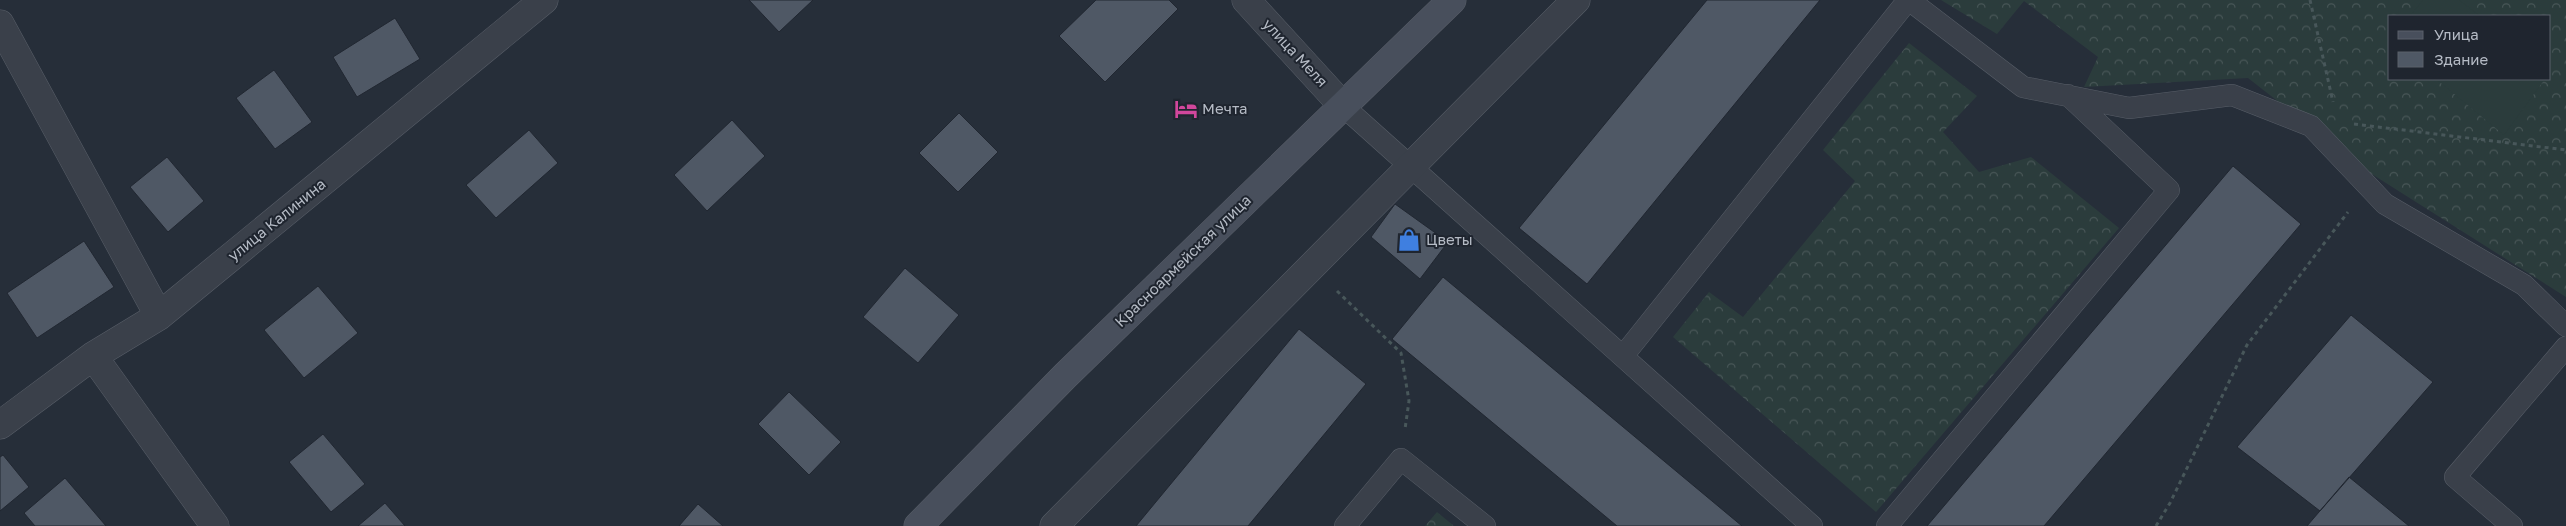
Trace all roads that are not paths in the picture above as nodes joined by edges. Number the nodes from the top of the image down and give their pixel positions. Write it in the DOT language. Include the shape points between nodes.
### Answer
graph roads {
  1 [pos="544,0"];
  2 [pos="1246,0"];
  3 [pos="1452,0"];
  4 [pos="1576,0"];
  5 [pos="1908,0"];
  6 [pos="0,24"];
  7 [pos="2068,95"];
  8 [pos="1343,106"];
  9 [pos="1410,165"];
  10 [pos="160,316"];
  11 [pos="2566,326"];
  12 [pos="2566,347"];
  13 [pos="93,356"];
  14 [pos="1623,356"];
  15 [pos="0,425"];
  16 [pos="215,526"];
  17 [pos="918,526"];
  18 [pos="1054,526"];
  19 [pos="1345,526"];
  20 [pos="1485,526"];
  21 [pos="1812,526"];
  22 [pos="1887,526"];
  23 [pos="2512,526"];
  1 -- 10 [label="street, улица Калинина"];
  2 -- 8 [label="street, улица Меля"];
  3 -- 8 [label="street, Красноармейская улица"];
  4 -- 9 [label="street"];
  5 -- 7 [label="lane" via="2023,87"];
  5 -- 14 [label="lane"];
  6 -- 10 [label="street"];
  7 -- 11 [label="lane" via="2129,108 2232,95 2311,126 2385,204 2524,285"];
  7 -- 22 [label="lane" via="2169,190"];
  8 -- 9 [label="lane"];
  8 -- 17 [label="street, Красноармейская улица" via="1065,376"];
  9 -- 14 [label="lane"];
  9 -- 18 [label="street"];
  10 -- 13 [label="street, улица Калинина"];
  12 -- 23 [label="lane" via="2455,477"];
  13 -- 15 [label="street, улица Калинина"];
  13 -- 16 [label="street"];
  14 -- 21 [label="lane"];
  19 -- 20 [label="lane" via="1401,459"];
}
